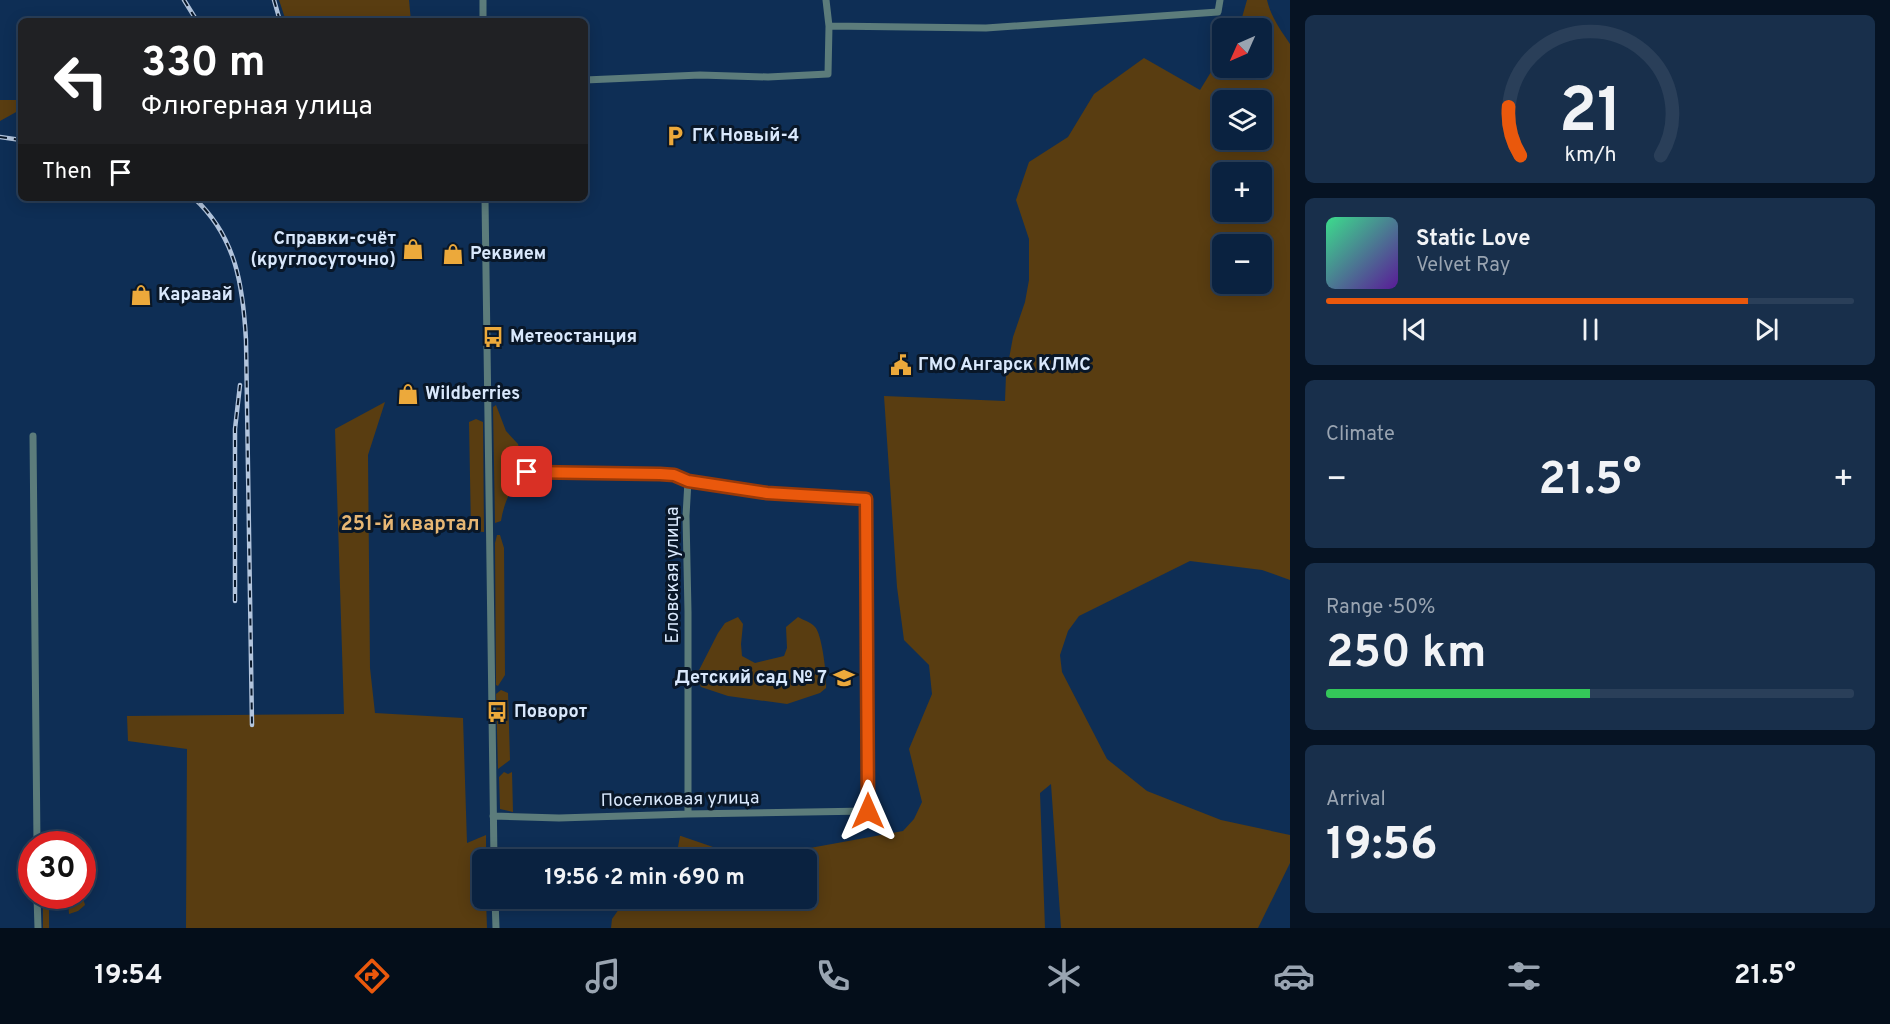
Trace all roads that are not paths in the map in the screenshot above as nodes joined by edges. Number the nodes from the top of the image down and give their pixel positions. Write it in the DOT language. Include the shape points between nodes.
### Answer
graph roads {
  1 [pos="483,0"];
  2 [pos="825,0"];
  3 [pos="1220,0"];
  4 [pos="483,18"];
  5 [pos="829,26"];
  6 [pos="588,80"];
  7 [pos="485,201"];
  8 [pos="33,436"];
  9 [pos="527,472"];
  10 [pos="688,481"];
  11 [pos="688,814"];
  12 [pos="493,816"];
  13 [pos="36,831"];
  14 [pos="494,849"];
  15 [pos="37,909"];
  16 [pos="495,909"];
  17 [pos="38,928"];
  18 [pos="496,928"];
  1 -- 4 [label="street"];
  2 -- 5 [label="street"];
  3 -- 5 [label="street" via="1218,12 986,28"];
  5 -- 6 [label="street" via="828,74"];
  7 -- 12 [label="street"];
  8 -- 13 [label="street"];
  9 -- 10 [label="street" via="646,473 674,475"];
  10 -- 11 [label="street, Еловская улица"];
  10 -- 11 [label="street, Поселковая улица" via="767,493 866,499 868,811"];
  11 -- 12 [label="street, Поселковая улица"];
  12 -- 14 [label="street"];
  15 -- 17 [label="street"];
  16 -- 18 [label="street"];
}
